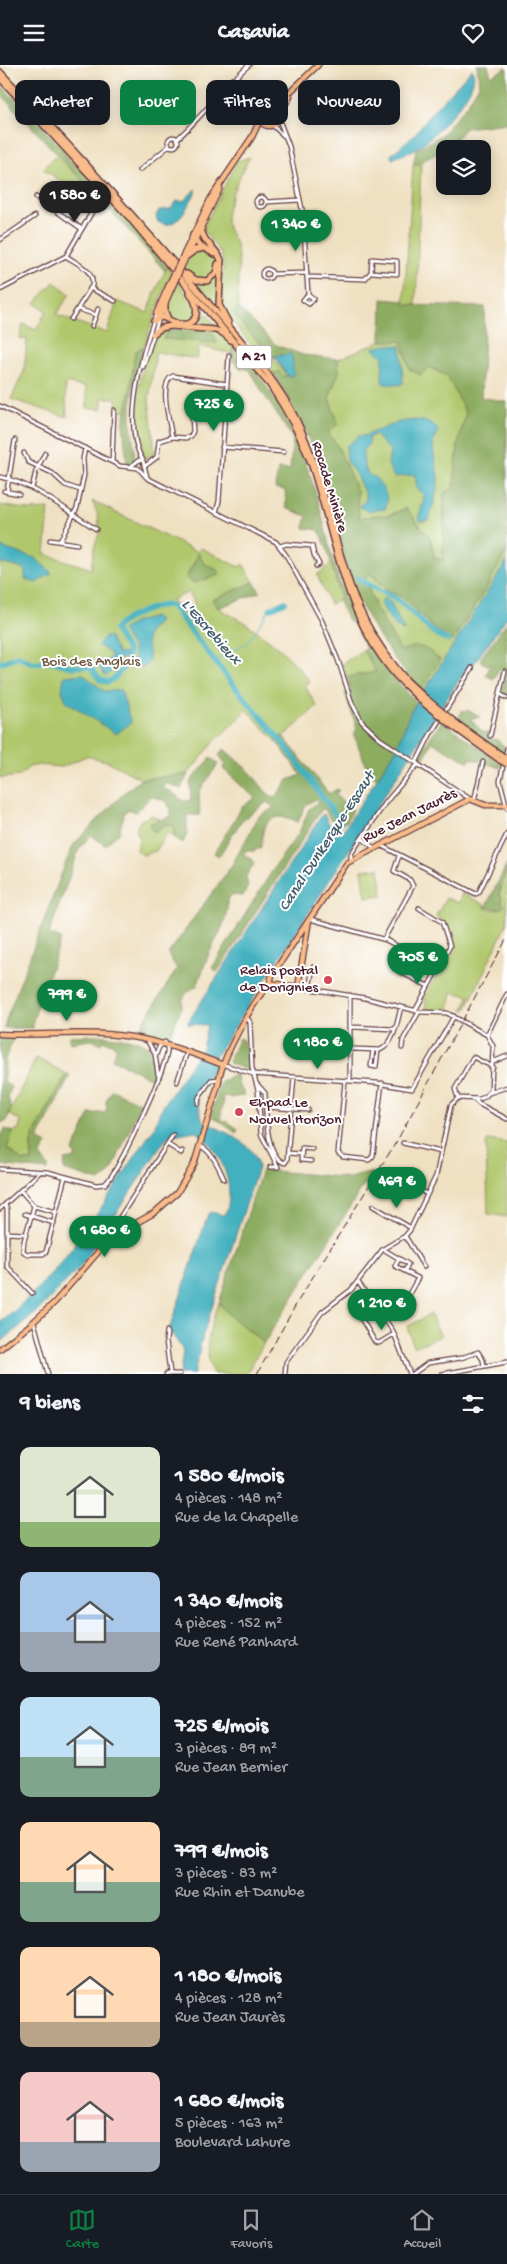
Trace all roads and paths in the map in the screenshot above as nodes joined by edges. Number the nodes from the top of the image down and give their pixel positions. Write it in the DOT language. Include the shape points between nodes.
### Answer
graph roads {
  1 [pos="249,65"];
  2 [pos="318,65"];
  3 [pos="0,72"];
  4 [pos="0,78"];
  5 [pos="232,79"];
  6 [pos="304,80"];
  7 [pos="298,86"];
  8 [pos="288,93"];
  9 [pos="288,98"];
  10 [pos="257,125"];
  11 [pos="270,125"];
  12 [pos="281,125"];
  13 [pos="252,137"];
  14 [pos="177,139"];
  15 [pos="287,140"];
  16 [pos="169,146"];
  17 [pos="236,159"];
  18 [pos="140,171"];
  19 [pos="36,197"];
  20 [pos="99,199"];
  21 [pos="300,200"];
  22 [pos="266,202"];
  23 [pos="35,217"];
  24 [pos="201,227"];
  25 [pos="82,229"];
  26 [pos="194,238"];
  27 [pos="0,240"];
  28 [pos="205,240"];
  29 [pos="204,248"];
  30 [pos="66,256"];
  31 [pos="169,256"];
  32 [pos="185,257"];
  33 [pos="370,272"];
  34 [pos="272,274"];
  35 [pos="307,275"];
  36 [pos="180,276"];
  37 [pos="173,281"];
  38 [pos="90,288"];
  39 [pos="0,290"];
  40 [pos="308,294"];
  41 [pos="115,301"];
  42 [pos="165,303"];
  43 [pos="78,309"];
  44 [pos="98,309"];
  45 [pos="96,315"];
  46 [pos="157,318"];
  47 [pos="71,319"];
  48 [pos="171,324"];
  49 [pos="92,326"];
  50 [pos="153,334"];
  51 [pos="243,344"];
  52 [pos="229,355"];
  53 [pos="252,362"];
  54 [pos="139,382"];
  55 [pos="227,384"];
  56 [pos="0,406"];
  57 [pos="114,410"];
  58 [pos="192,417"];
  59 [pos="172,437"];
  60 [pos="15,440"];
  61 [pos="136,443"];
  62 [pos="222,447"];
  63 [pos="85,448"];
  64 [pos="284,452"];
  65 [pos="24,453"];
  66 [pos="46,453"];
  67 [pos="157,457"];
  68 [pos="143,461"];
  69 [pos="112,462"];
  70 [pos="137,462"];
  71 [pos="39,466"];
  72 [pos="124,467"];
  73 [pos="145,467"];
  74 [pos="139,469"];
  75 [pos="0,477"];
  76 [pos="9,479"];
  77 [pos="152,480"];
  78 [pos="30,487"];
  79 [pos="80,490"];
  80 [pos="19,493"];
  81 [pos="216,513"];
  82 [pos="74,516"];
  83 [pos="96,529"];
  84 [pos="50,540"];
  85 [pos="60,541"];
  86 [pos="77,544"];
  87 [pos="280,546"];
  88 [pos="316,566"];
  89 [pos="472,669"];
  90 [pos="505,671"];
  91 [pos="405,681"];
  92 [pos="500,694"];
  93 [pos="507,698"];
  94 [pos="490,736"];
  95 [pos="507,748"];
  96 [pos="501,758"];
  97 [pos="507,759"];
  98 [pos="483,762"];
  99 [pos="416,763"];
  100 [pos="507,764"];
  101 [pos="472,800"];
  102 [pos="507,806"];
  103 [pos="507,834"];
  104 [pos="362,838"];
  105 [pos="380,845"];
  106 [pos="374,848"];
  107 [pos="399,856"];
  108 [pos="351,860"];
  109 [pos="418,908"];
  110 [pos="309,919"];
  111 [pos="384,939"];
  112 [pos="313,967"];
  113 [pos="438,968"];
  114 [pos="400,972"];
  115 [pos="270,983"];
  116 [pos="428,986"];
  117 [pos="298,987"];
  118 [pos="309,989"];
  119 [pos="507,994"];
  120 [pos="350,995"];
  121 [pos="401,1007"];
  122 [pos="417,1011"];
  123 [pos="454,1016"];
  124 [pos="247,1018"];
  125 [pos="351,1027"];
  126 [pos="395,1029"];
  127 [pos="0,1033"];
  128 [pos="487,1035"];
  129 [pos="131,1036"];
  130 [pos="165,1043"];
  131 [pos="402,1047"];
  132 [pos="176,1048"];
  133 [pos="352,1049"];
  134 [pos="373,1049"];
  135 [pos="378,1050"];
  136 [pos="187,1052"];
  137 [pos="194,1054"];
  138 [pos="156,1055"];
  139 [pos="166,1055"];
  140 [pos="507,1056"];
  141 [pos="493,1062"];
  142 [pos="224,1065"];
  143 [pos="493,1067"];
  144 [pos="253,1074"];
  145 [pos="294,1077"];
  146 [pos="157,1079"];
  147 [pos="219,1081"];
  148 [pos="345,1081"];
  149 [pos="350,1081"];
  150 [pos="177,1082"];
  151 [pos="382,1083"];
  152 [pos="257,1084"];
  153 [pos="507,1087"];
  154 [pos="489,1093"];
  155 [pos="458,1098"];
  156 [pos="475,1099"];
  157 [pos="198,1103"];
  158 [pos="266,1107"];
  159 [pos="292,1108"];
  160 [pos="308,1110"];
  161 [pos="507,1119"];
  162 [pos="173,1135"];
  163 [pos="403,1143"];
  164 [pos="167,1144"];
  165 [pos="200,1146"];
  166 [pos="312,1149"];
  167 [pos="182,1151"];
  168 [pos="441,1152"];
  169 [pos="288,1153"];
  170 [pos="301,1154"];
  171 [pos="311,1161"];
  172 [pos="270,1167"];
  173 [pos="0,1169"];
  174 [pos="40,1172"];
  175 [pos="391,1174"];
  176 [pos="65,1177"];
  177 [pos="224,1179"];
  178 [pos="21,1191"];
  179 [pos="427,1195"];
  180 [pos="5,1205"];
  181 [pos="34,1206"];
  182 [pos="374,1206"];
  183 [pos="0,1209"];
  184 [pos="56,1212"];
  185 [pos="25,1214"];
  186 [pos="30,1217"];
  187 [pos="54,1223"];
  188 [pos="411,1228"];
  189 [pos="118,1232"];
  190 [pos="7,1233"];
  191 [pos="26,1234"];
  192 [pos="405,1236"];
  193 [pos="383,1249"];
  194 [pos="399,1259"];
  195 [pos="424,1267"];
  196 [pos="404,1271"];
  197 [pos="358,1282"];
  198 [pos="32,1293"];
  199 [pos="378,1309"];
  200 [pos="383,1317"];
  201 [pos="34,1322"];
  202 [pos="167,1331"];
  203 [pos="394,1334"];
  204 [pos="0,1349"];
  205 [pos="507,1362"];
  206 [pos="484,1366"];
  207 [pos="48,1374"];
  208 [pos="168,1374"];
  209 [pos="179,1374"];
  210 [pos="285,1374"];
  211 [pos="412,1374"];
  212 [pos="442,1374"];
  1 -- 5 [label="street"];
  2 -- 6 [label="main road"];
  3 -- 31 [label="highway, Rocade Minière / A 21"];
  4 -- 36 [label="highway, Rocade Minière / A 21" via="121,207"];
  5 -- 14 [label="street"];
  7 -- 8 [label="main road"];
  7 -- 9 [label="main road"];
  10 -- 13 [label="main road"];
  11 -- 13 [label="main road"];
  11 -- 15 [label="street"];
  12 -- 15 [label="street"];
  13 -- 17 [label="main road"];
  14 -- 16 [label="street" via="176,146"];
  14 -- 16 [label="street" via="170,139"];
  15 -- 21 [label="street"];
  16 -- 18 [label="street"];
  17 -- 24 [label="main road"];
  17 -- 26 [label="main road" via="211,198"];
  19 -- 25 [label="street"];
  20 -- 25 [label="street"];
  21 -- 22 [label="street"];
  21 -- 35 [label="street"];
  23 -- 27 [label="street"];
  24 -- 26 [label="main road"];
  24 -- 28 [label="highway"];
  25 -- 30 [label="street"];
  26 -- 28 [label="highway"];
  26 -- 29 [label="highway"];
  26 -- 32 [label="main road"];
  28 -- 51 [label="highway" via="221,260 219,307"];
  29 -- 31 [label="highway" via="216,255 219,265 215,275 207,281 193,279"];
  29 -- 32 [label="highway"];
  30 -- 38 [label="street" via="90,273 93,281"];
  30 -- 39 [label="street"];
  31 -- 51 [label="highway, Rocade Minière / A 21"];
  32 -- 37 [label="main road, bridge"];
  33 -- 33 [label="street" via="372,259 398,261 397,274"];
  33 -- 35 [label="street" via="365,279"];
  34 -- 35 [label="street"];
  35 -- 40 [label="street"];
  36 -- 48 [label="highway" via="195,301 197,312 186,324"];
  36 -- 53 [label="highway, Rocade Minière / A 21"];
  37 -- 42 [label="main road"];
  37 -- 46 [label="main road"];
  38 -- 41 [label="street"];
  38 -- 43 [label="street"];
  42 -- 46 [label="main road"];
  42 -- 48 [label="highway"];
  43 -- 45 [label="street"];
  43 -- 47 [label="street"];
  44 -- 45 [label="street"];
  45 -- 49 [label="street"];
  46 -- 48 [label="highway"];
  46 -- 50 [label="street"];
  46 -- 54 [label="street" via="142,359"];
  48 -- 50 [label="highway"];
  48 -- 53 [label="highway" via="220,332"];
  50 -- 54 [label="street"];
  51 -- 91 [label="highway, Rocade Minière / A 21" via="281,393 302,431 321,481 358,606 378,643"];
  52 -- 55 [label="street"];
  53 -- 91 [label="highway, Rocade Minière / A 21" via="283,404 305,449 344,582 359,619 377,650"];
  54 -- 61 [label="street" via="133,418"];
  55 -- 59 [label="street" via="169,378 165,397"];
  55 -- 62 [label="street"];
  56 -- 63 [label="street"];
  57 -- 69 [label="street"];
  58 -- 59 [label="street" via="191,436 186,439"];
  59 -- 67 [label="street" via="159,441"];
  60 -- 76 [label="street"];
  61 -- 68 [label="street"];
  61 -- 70 [label="street"];
  62 -- 64 [label="street"];
  62 -- 81 [label="street"];
  63 -- 69 [label="street"];
  63 -- 79 [label="street"];
  65 -- 71 [label="street" via="28,462"];
  66 -- 71 [label="street"];
  67 -- 68 [label="street"];
  67 -- 73 [label="street"];
  68 -- 70 [label="street"];
  68 -- 73 [label="street"];
  69 -- 72 [label="street"];
  70 -- 72 [label="street"];
  70 -- 74 [label="street"];
  71 -- 78 [label="street"];
  71 -- 79 [label="street" via="65,485"];
  72 -- 74 [label="street"];
  73 -- 74 [label="street"];
  73 -- 77 [label="street" via="146,475"];
  74 -- 77 [label="street"];
  75 -- 76 [label="street"];
  76 -- 78 [label="street"];
  76 -- 80 [label="street" via="6,491"];
  77 -- 81 [label="street"];
  78 -- 82 [label="street"];
  79 -- 82 [label="street"];
  81 -- 87 [label="street"];
  82 -- 83 [label="street"];
  82 -- 85 [label="street"];
  84 -- 85 [label="street"];
  85 -- 86 [label="street"];
  87 -- 88 [label="street" via="286,543 312,546 319,564"];
  87 -- 99 [label="street" via="325,627 357,713 371,732"];
  89 -- 99 [label="street"];
  90 -- 92 [label="street"];
  91 -- 96 [label="highway, Rocade Minière / A 21, bridge" via="425,704"];
  92 -- 93 [label="street"];
  92 -- 94 [label="street"];
  95 -- 102 [label="street" via="500,781"];
  96 -- 97 [label="highway, A 21, bridge"];
  96 -- 100 [label="highway, Rocade Minière / A 21, bridge"];
  98 -- 101 [label="street"];
  99 -- 101 [label="street"];
  99 -- 104 [label="street"];
  101 -- 102 [label="main road"];
  101 -- 105 [label="main road, Rue Jean Jaurès"];
  103 -- 107 [label="street" via="477,893"];
  104 -- 106 [label="street"];
  104 -- 108 [label="street"];
  105 -- 106 [label="main road, Rue Jean Jaurès"];
  105 -- 107 [label="street"];
  106 -- 108 [label="main road, Rue Jean Jaurès"];
  107 -- 111 [label="street" via="394,871 410,880 413,887"];
  108 -- 110 [label="main road, Rue Jean Jaurès" via="344,865"];
  109 -- 113 [label="street" via="442,922 450,946"];
  110 -- 111 [label="street"];
  110 -- 115 [label="main road, Rue Jean Jaurès" via="271,976"];
  110 -- 117 [label="main road"];
  111 -- 113 [label="street"];
  112 -- 118 [label="street"];
  113 -- 116 [label="street"];
  114 -- 116 [label="street"];
  115 -- 117 [label="main road"];
  115 -- 124 [label="main road, Rue Jean Jaurès"];
  116 -- 122 [label="street"];
  117 -- 118 [label="street"];
  118 -- 120 [label="street"];
  119 -- 128 [label="street"];
  120 -- 121 [label="street"];
  120 -- 125 [label="street"];
  121 -- 122 [label="street"];
  121 -- 126 [label="street"];
  122 -- 123 [label="street" via="444,1012"];
  122 -- 131 [label="street"];
  123 -- 128 [label="street"];
  123 -- 151 [label="street" via="414,1087"];
  124 -- 142 [label="main road, Rue Jean Jaurès" via="231,1045"];
  124 -- 144 [label="street" via="250,1021"];
  125 -- 126 [label="street"];
  125 -- 133 [label="street"];
  126 -- 135 [label="street" via="389,1042"];
  127 -- 129 [label="main road"];
  127 -- 130 [label="main road" via="104,1031 134,1034"];
  128 -- 141 [label="street" via="493,1046"];
  129 -- 130 [label="main road"];
  129 -- 138 [label="street" via="149,1042"];
  130 -- 132 [label="main road"];
  130 -- 137 [label="main road"];
  130 -- 138 [label="street"];
  130 -- 139 [label="street"];
  132 -- 136 [label="main road"];
  132 -- 139 [label="street"];
  133 -- 134 [label="street"];
  133 -- 149 [label="street"];
  134 -- 135 [label="street"];
  134 -- 135 [label="street" via="371,1067 376,1067"];
  136 -- 137 [label="main road"];
  136 -- 150 [label="street"];
  137 -- 142 [label="main road"];
  138 -- 146 [label="street"];
  139 -- 146 [label="street"];
  140 -- 141 [label="street"];
  141 -- 143 [label="street"];
  142 -- 144 [label="street"];
  142 -- 147 [label="main road, Rue Jean Jaurès"];
  143 -- 154 [label="street"];
  143 -- 155 [label="street" via="473,1057 455,1091"];
  144 -- 145 [label="street"];
  144 -- 152 [label="street"];
  145 -- 148 [label="street"];
  145 -- 159 [label="street"];
  146 -- 176 [label="street" via="121,1160 108,1181 99,1185"];
  147 -- 157 [label="street" via="214,1078 210,1081"];
  147 -- 165 [label="main road, Rue Jean Jaurès"];
  148 -- 149 [label="street"];
  148 -- 151 [label="street" via="338,1152 342,1157 369,1160"];
  149 -- 151 [label="street"];
  152 -- 158 [label="street" via="265,1093"];
  152 -- 172 [label="street" via="261,1136 278,1167"];
  153 -- 154 [label="street"];
  154 -- 156 [label="street"];
  155 -- 156 [label="street"];
  155 -- 168 [label="street" via="451,1105"];
  156 -- 161 [label="street"];
  158 -- 159 [label="street"];
  158 -- 169 [label="street" via="269,1140 283,1163 287,1161"];
  159 -- 160 [label="street"];
  159 -- 169 [label="street"];
  162 -- 164 [label="street"];
  163 -- 168 [label="street"];
  164 -- 167 [label="street"];
  164 -- 189 [label="street" via="118,1220"];
  165 -- 177 [label="street" via="215,1161"];
  165 -- 189 [label="main road, Rue Jean Jaurès" via="191,1172 170,1200 151,1215"];
  166 -- 170 [label="street" via="302,1148"];
  168 -- 179 [label="street" via="436,1176"];
  169 -- 170 [label="street"];
  170 -- 171 [label="street" via="301,1160"];
  173 -- 174 [label="street"];
  174 -- 176 [label="street"];
  174 -- 178 [label="street"];
  175 -- 179 [label="street"];
  176 -- 184 [label="street"];
  178 -- 180 [label="street"];
  178 -- 181 [label="street"];
  179 -- 188 [label="street"];
  180 -- 183 [label="street"];
  180 -- 190 [label="street"];
  181 -- 184 [label="street"];
  181 -- 186 [label="street"];
  182 -- 188 [label="street"];
  184 -- 187 [label="street"];
  185 -- 186 [label="street"];
  186 -- 187 [label="street"];
  186 -- 191 [label="street"];
  187 -- 191 [label="street" via="44,1254 25,1254"];
  188 -- 192 [label="street"];
  189 -- 201 [label="main road, Rue Jean Jaurès"];
  190 -- 191 [label="street"];
  190 -- 198 [label="street" via="7,1266"];
  192 -- 193 [label="street"];
  192 -- 195 [label="street"];
  193 -- 194 [label="street"];
  193 -- 197 [label="street"];
  194 -- 196 [label="street" via="408,1264"];
  194 -- 196 [label="street" via="395,1266"];
  196 -- 200 [label="street" via="418,1278 405,1301"];
  197 -- 199 [label="street"];
  197 -- 210 [label="street" via="319,1316 286,1362"];
  199 -- 200 [label="street"];
  199 -- 203 [label="street" via="362,1320 375,1343"];
  200 -- 203 [label="street"];
  201 -- 204 [label="main road, Rue Jean Jaurès"];
  201 -- 207 [label="street"];
  202 -- 208 [label="street"];
  203 -- 211 [label="street"];
  205 -- 206 [label="street"];
  206 -- 211 [label="street" via="478,1353 428,1363"];
  206 -- 212 [label="street"];
  208 -- 209 [label="street"];
}
